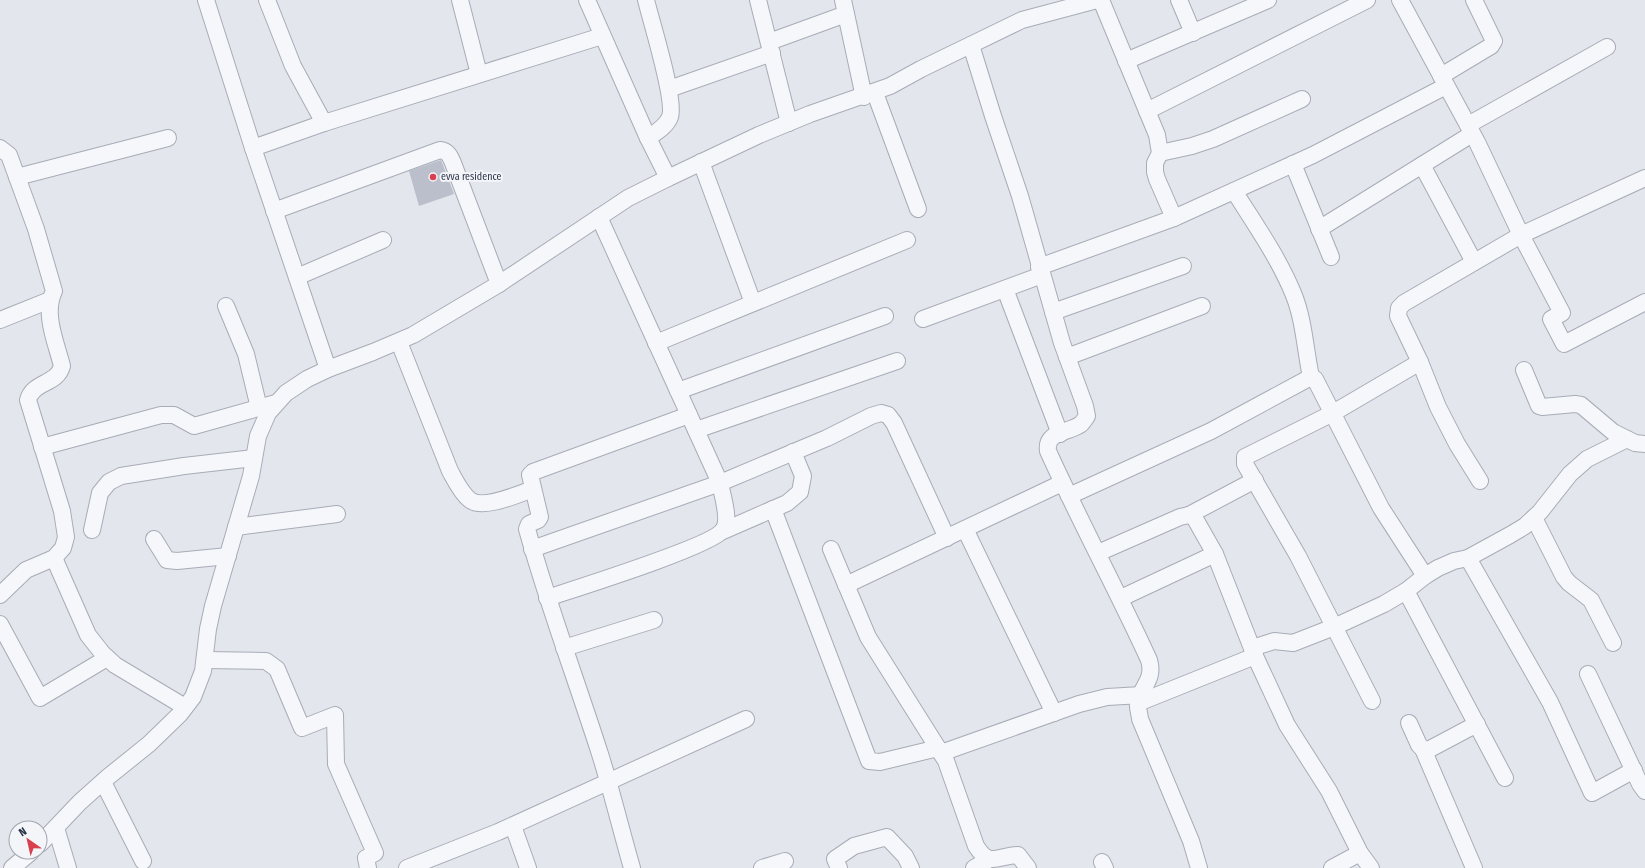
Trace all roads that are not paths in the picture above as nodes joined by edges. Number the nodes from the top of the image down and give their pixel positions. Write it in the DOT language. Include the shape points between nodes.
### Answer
graph roads {
  1 [pos="206,0"];
  2 [pos="267,0"];
  3 [pos="460,0"];
  4 [pos="587,0"];
  5 [pos="646,0"];
  6 [pos="758,0"];
  7 [pos="1097,0"];
  8 [pos="1101,0"];
  9 [pos="1179,0"];
  10 [pos="1268,0"];
  11 [pos="1367,0"];
  12 [pos="1400,0"];
  13 [pos="1474,0"];
  14 [pos="844,7"];
  15 [pos="1193,33"];
  16 [pos="602,36"];
  17 [pos="971,45"];
  18 [pos="1607,47"];
  19 [pos="771,48"];
  20 [pos="1126,61"];
  21 [pos="479,74"];
  22 [pos="1443,81"];
  23 [pos="669,89"];
  24 [pos="869,95"];
  25 [pos="1302,99"];
  26 [pos="1147,111"];
  27 [pos="324,123"];
  28 [pos="789,123"];
  29 [pos="1470,129"];
  30 [pos="168,138"];
  31 [pos="648,138"];
  32 [pos="0,148"];
  33 [pos="253,148"];
  34 [pos="1160,153"];
  35 [pos="702,162"];
  36 [pos="1293,164"];
  37 [pos="1422,165"];
  38 [pos="17,177"];
  39 [pos="668,178"];
  40 [pos="1645,178"];
  41 [pos="1234,191"];
  42 [pos="918,209"];
  43 [pos="274,211"];
  44 [pos="599,217"];
  45 [pos="1174,218"];
  46 [pos="1319,229"];
  47 [pos="1521,234"];
  48 [pos="383,240"];
  49 [pos="907,240"];
  50 [pos="1331,257"];
  51 [pos="1474,262"];
  52 [pos="1183,266"];
  53 [pos="1041,271"];
  54 [pos="297,277"];
  55 [pos="499,284"];
  56 [pos="1004,289"];
  57 [pos="50,300"];
  58 [pos="1645,302"];
  59 [pos="753,303"];
  60 [pos="226,306"];
  61 [pos="1202,306"];
  62 [pos="1053,312"];
  63 [pos="885,316"];
  64 [pos="923,319"];
  65 [pos="0,320"];
  66 [pos="399,342"];
  67 [pos="656,343"];
  68 [pos="1067,357"];
  69 [pos="897,361"];
  70 [pos="1420,362"];
  71 [pos="328,369"];
  72 [pos="1524,370"];
  73 [pos="1311,377"];
  74 [pos="678,391"];
  75 [pos="276,403"];
  76 [pos="259,408"];
  77 [pos="1333,414"];
  78 [pos="689,415"];
  79 [pos="696,430"];
  80 [pos="1060,434"];
  81 [pos="1627,439"];
  82 [pos="1645,444"];
  83 [pos="42,447"];
  84 [pos="793,452"];
  85 [pos="254,458"];
  86 [pos="1255,480"];
  87 [pos="1480,481"];
  88 [pos="720,482"];
  89 [pos="534,489"];
  90 [pos="1066,490"];
  91 [pos="773,509"];
  92 [pos="337,514"];
  93 [pos="1189,515"];
  94 [pos="1534,518"];
  95 [pos="236,527"];
  96 [pos="965,529"];
  97 [pos="92,530"];
  98 [pos="723,531"];
  99 [pos="947,538"];
  100 [pos="154,539"];
  101 [pos="532,549"];
  102 [pos="831,549"];
  103 [pos="1098,553"];
  104 [pos="1215,554"];
  105 [pos="228,556"];
  106 [pos="54,558"];
  107 [pos="1468,558"];
  108 [pos="1425,576"];
  109 [pos="846,585"];
  110 [pos="1406,591"];
  111 [pos="0,595"];
  112 [pos="547,598"];
  113 [pos="1121,598"];
  114 [pos="654,620"];
  115 [pos="0,624"];
  116 [pos="1334,626"];
  117 [pos="1613,642"];
  118 [pos="564,648"];
  119 [pos="1253,652"];
  120 [pos="108,658"];
  121 [pos="205,660"];
  122 [pos="1588,674"];
  123 [pos="1140,699"];
  124 [pos="1372,701"];
  125 [pos="185,707"];
  126 [pos="1054,712"];
  127 [pos="746,719"];
  128 [pos="1409,723"];
  129 [pos="1477,724"];
  130 [pos="939,750"];
  131 [pos="1423,750"];
  132 [pos="1634,770"];
  133 [pos="1505,778"];
  134 [pos="103,782"];
  135 [pos="608,783"];
  136 [pos="1645,791"];
  137 [pos="512,826"];
  138 [pos="56,828"];
  139 [pos="48,836"];
  140 [pos="1360,853"];
  141 [pos="22,860"];
  142 [pos="988,860"];
  143 [pos="143,861"];
  144 [pos="785,861"];
  145 [pos="12,868"];
  146 [pos="68,868"];
  147 [pos="368,868"];
  148 [pos="407,868"];
  149 [pos="528,868"];
  150 [pos="632,868"];
  151 [pos="762,868"];
  152 [pos="839,868"];
  153 [pos="912,868"];
  154 [pos="974,868"];
  155 [pos="1028,868"];
  156 [pos="1199,868"];
  157 [pos="1332,868"];
  158 [pos="1371,868"];
  159 [pos="1474,868"];
  1 -- 33 [label="street"];
  2 -- 27 [label="street" via="293,66"];
  3 -- 21 [label="street"];
  4 -- 16 [label="street"];
  5 -- 23 [label="street"];
  6 -- 19 [label="street"];
  7 -- 17 [label="street" via="1022,20"];
  8 -- 20 [label="street"];
  9 -- 15 [label="street"];
  10 -- 15 [label="street"];
  11 -- 26 [label="street"];
  12 -- 22 [label="street"];
  13 -- 22 [label="street" via="1494,41 1491,46"];
  14 -- 19 [label="street"];
  14 -- 24 [label="street"];
  15 -- 20 [label="street"];
  16 -- 21 [label="street"];
  16 -- 31 [label="street"];
  17 -- 24 [label="street"];
  17 -- 53 [label="street" via="1020,196"];
  18 -- 29 [label="street"];
  19 -- 23 [label="street"];
  19 -- 28 [label="street"];
  20 -- 26 [label="street"];
  21 -- 27 [label="street"];
  22 -- 29 [label="street"];
  22 -- 36 [label="street"];
  23 -- 31 [label="street" via="672,106 670,116 665,126"];
  24 -- 28 [label="street"];
  24 -- 42 [label="street"];
  25 -- 34 [label="street" via="1213,139"];
  26 -- 34 [label="street" via="1157,135"];
  27 -- 33 [label="street"];
  28 -- 35 [label="street"];
  29 -- 37 [label="street"];
  29 -- 47 [label="street"];
  30 -- 38 [label="street"];
  31 -- 39 [label="street"];
  32 -- 38 [label="street" via="9,155"];
  33 -- 43 [label="street"];
  34 -- 45 [label="street" via="1154,163 1155,172"];
  35 -- 39 [label="street"];
  35 -- 59 [label="street"];
  36 -- 41 [label="street"];
  36 -- 46 [label="street"];
  37 -- 46 [label="street"];
  37 -- 51 [label="street"];
  38 -- 57 [label="street" via="52,280 54,291"];
  39 -- 44 [label="street" via="628,198"];
  40 -- 47 [label="street"];
  41 -- 45 [label="street"];
  41 -- 73 [label="street" via="1271,250 1293,293 1301,320"];
  43 -- 54 [label="street"];
  43 -- 55 [label="street" via="444,150 450,155"];
  44 -- 55 [label="street"];
  44 -- 67 [label="street"];
  45 -- 53 [label="street"];
  46 -- 50 [label="street"];
  47 -- 51 [label="street"];
  47 -- 58 [label="street" via="1562,313 1552,320 1564,344"];
  48 -- 54 [label="street"];
  49 -- 59 [label="street"];
  51 -- 70 [label="street" via="1399,308 1398,316"];
  52 -- 62 [label="street"];
  53 -- 56 [label="street"];
  53 -- 62 [label="street"];
  54 -- 71 [label="street"];
  55 -- 66 [label="street"];
  56 -- 64 [label="street"];
  56 -- 80 [label="street"];
  57 -- 65 [label="street"];
  57 -- 83 [label="street" via="49,311 62,366 57,375 34,388 28,400"];
  59 -- 67 [label="street"];
  60 -- 76 [label="street" via="246,354"];
  61 -- 68 [label="street"];
  62 -- 68 [label="street"];
  63 -- 74 [label="street"];
  66 -- 71 [label="street"];
  66 -- 89 [label="street" via="450,471 470,500 478,503 497,501"];
  67 -- 74 [label="street"];
  68 -- 80 [label="street" via="1087,416 1082,424"];
  69 -- 79 [label="street"];
  70 -- 77 [label="street"];
  70 -- 87 [label="street" via="1456,444"];
  71 -- 75 [label="street" via="296,385"];
  72 -- 81 [label="street" via="1539,406 1581,405 1603,425"];
  73 -- 77 [label="street" via="1316,379"];
  73 -- 90 [label="street" via="1211,431"];
  74 -- 78 [label="street"];
  75 -- 76 [label="street"];
  75 -- 85 [label="street" via="268,413 258,436"];
  76 -- 83 [label="street" via="194,426 174,415 161,415"];
  77 -- 86 [label="street" via="1245,457 1245,464"];
  77 -- 108 [label="street" via="1381,508"];
  78 -- 79 [label="street"];
  78 -- 89 [label="street" via="533,472 530,478"];
  79 -- 88 [label="street"];
  80 -- 90 [label="street" via="1050,438 1047,444"];
  81 -- 82 [label="street"];
  81 -- 94 [label="street" via="1587,459 1570,474"];
  83 -- 106 [label="street" via="62,511 66,537 63,548"];
  84 -- 88 [label="street"];
  84 -- 91 [label="street" via="803,476 800,492 787,503"];
  84 -- 99 [label="street" via="871,416 881,413 888,415"];
  85 -- 95 [label="street"];
  85 -- 97 [label="street" via="121,476 109,482 100,493"];
  86 -- 93 [label="street"];
  86 -- 116 [label="street"];
  88 -- 98 [label="street" via="727,521"];
  88 -- 101 [label="street"];
  89 -- 101 [label="street" via="540,517 527,526"];
  90 -- 96 [label="street"];
  90 -- 103 [label="street"];
  91 -- 98 [label="street"];
  91 -- 130 [label="street" via="869,761 880,762"];
  92 -- 95 [label="street"];
  93 -- 103 [label="street"];
  93 -- 104 [label="street" via="1194,517"];
  94 -- 107 [label="street" via="1525,526"];
  94 -- 117 [label="street" via="1564,577 1590,600"];
  95 -- 105 [label="street"];
  96 -- 99 [label="street"];
  96 -- 126 [label="street"];
  98 -- 112 [label="street" via="688,549"];
  99 -- 109 [label="street"];
  100 -- 105 [label="street" via="167,560"];
  101 -- 112 [label="street"];
  102 -- 109 [label="street"];
  103 -- 113 [label="street"];
  104 -- 113 [label="street"];
  104 -- 119 [label="street"];
  105 -- 121 [label="street" via="213,606"];
  106 -- 111 [label="street" via="26,570"];
  106 -- 120 [label="street" via="88,635"];
  107 -- 108 [label="street" via="1449,563"];
  107 -- 132 [label="street" via="1550,702 1592,792"];
  108 -- 110 [label="street"];
  109 -- 130 [label="street" via="868,637"];
  110 -- 116 [label="street" via="1384,604"];
  110 -- 129 [label="street"];
  112 -- 118 [label="street"];
  113 -- 123 [label="street" via="1152,668"];
  114 -- 118 [label="street"];
  115 -- 120 [label="street" via="40,698"];
  116 -- 119 [label="street" via="1293,643 1274,641"];
  116 -- 124 [label="street"];
  118 -- 135 [label="street"];
  119 -- 123 [label="street"];
  119 -- 140 [label="street" via="1287,725 1329,790"];
  120 -- 125 [label="street" via="115,665"];
  121 -- 125 [label="street" via="198,686"];
  121 -- 147 [label="street" via="266,661 277,669 302,728 335,715 336,764 375,853 366,858"];
  122 -- 132 [label="street"];
  123 -- 126 [label="street" via="1092,700"];
  123 -- 156 [label="street" via="1140,719 1191,841"];
  125 -- 134 [label="street" via="149,744"];
  126 -- 130 [label="street"];
  127 -- 135 [label="street"];
  128 -- 131 [label="street"];
  129 -- 131 [label="street" via="1428,750"];
  129 -- 133 [label="street"];
  130 -- 142 [label="street" via="948,767 976,846"];
  131 -- 159 [label="street"];
  132 -- 136 [label="street"];
  134 -- 138 [label="street"];
  134 -- 143 [label="street"];
  135 -- 137 [label="street"];
  135 -- 150 [label="street"];
  137 -- 148 [label="street"];
  137 -- 149 [label="street"];
  138 -- 139 [label="street"];
  138 -- 146 [label="street"];
  140 -- 157 [label="street"];
  140 -- 158 [label="street"];
  141 -- 145 [label="street"];
  142 -- 154 [label="street"];
  142 -- 155 [label="street" via="1018,855"];
  144 -- 151 [label="street"];
  152 -- 153 [label="street" via="835,859 854,846 887,837 906,856"];
}
